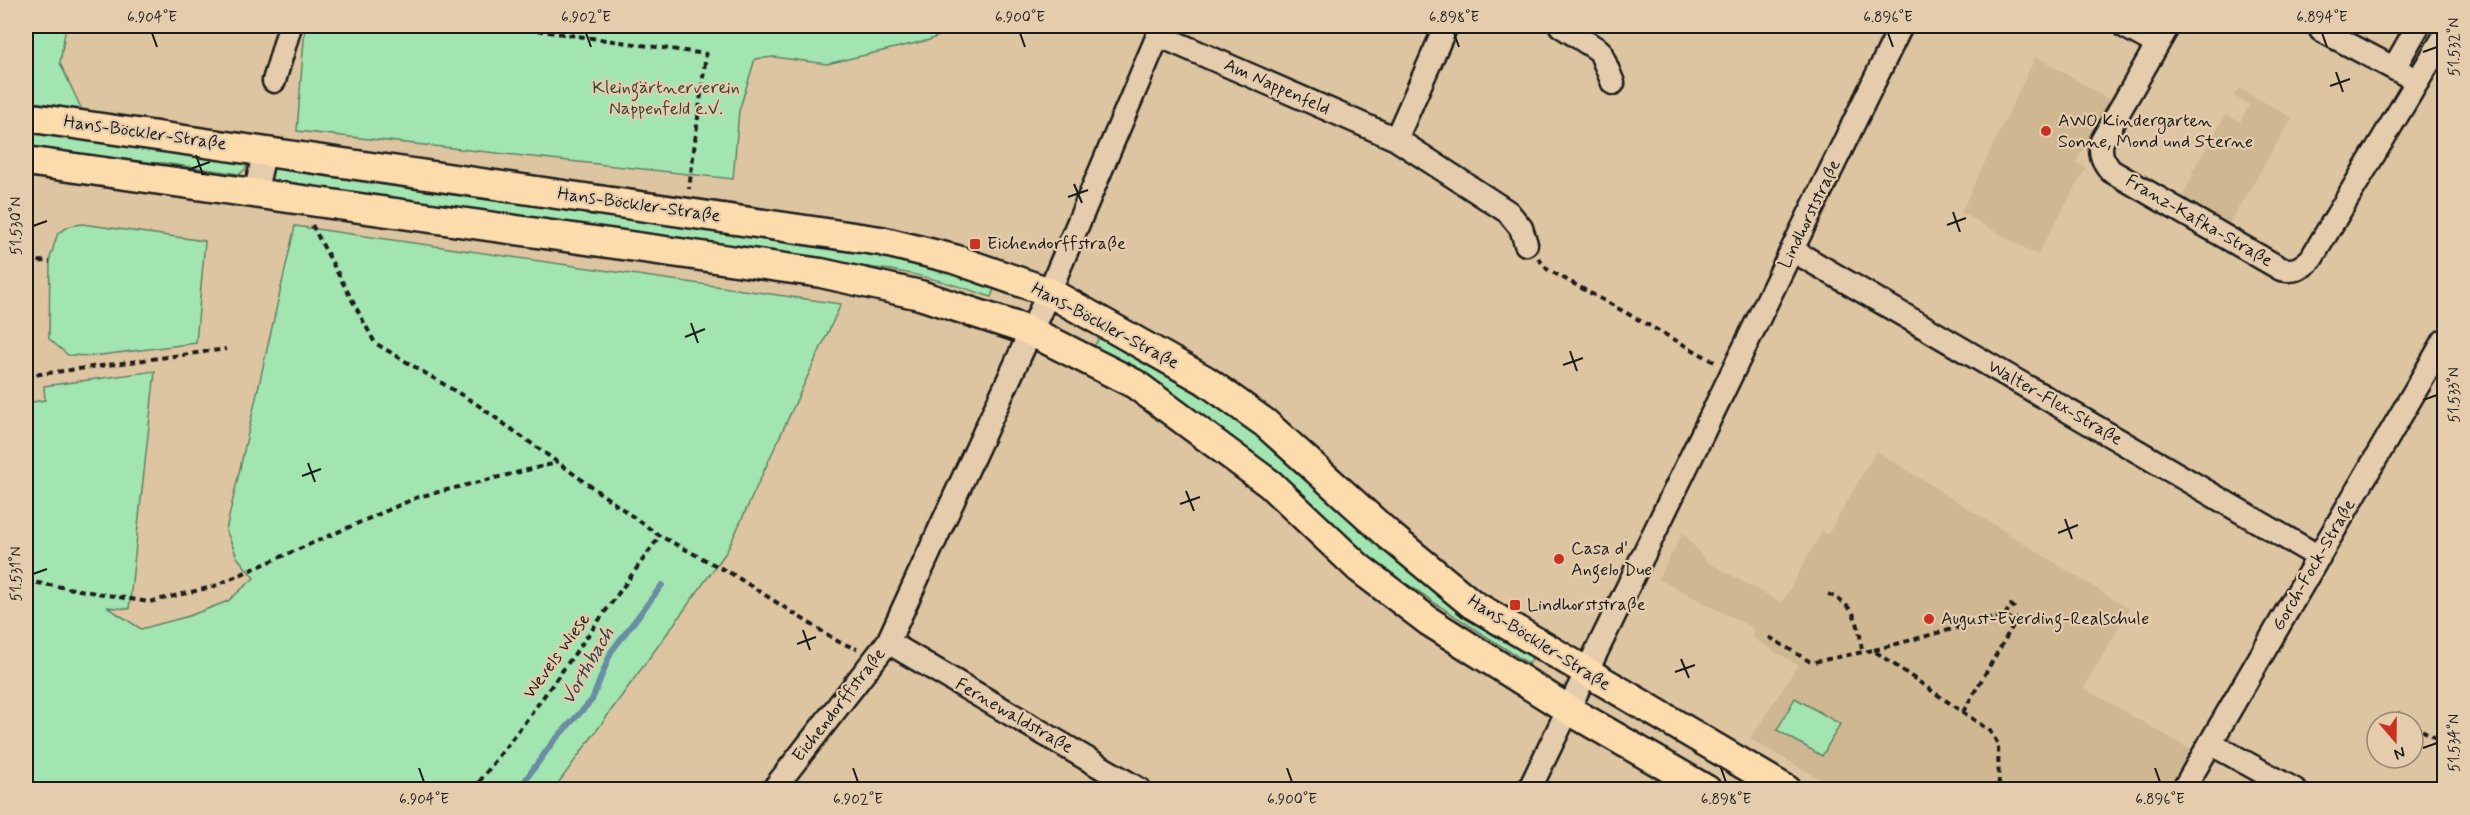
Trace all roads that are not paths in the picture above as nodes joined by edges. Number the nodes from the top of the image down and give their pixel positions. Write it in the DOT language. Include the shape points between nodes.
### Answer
graph roads {
  1 [pos="290,26"];
  2 [pos="1446,26"];
  3 [pos="1561,26"];
  4 [pos="1901,26"];
  5 [pos="2124,26"];
  6 [pos="2418,26"];
  7 [pos="1160,30"];
  8 [pos="2321,30"];
  9 [pos="2162,35"];
  10 [pos="2445,37"];
  11 [pos="2394,68"];
  12 [pos="274,81"];
  13 [pos="2418,81"];
  14 [pos="1613,83"];
  15 [pos="26,117"];
  16 [pos="1396,139"];
  17 [pos="265,150"];
  18 [pos="26,161"];
  19 [pos="255,194"];
  20 [pos="1526,244"];
  21 [pos="1792,250"];
  22 [pos="1049,292"];
  23 [pos="1030,331"];
  24 [pos="2445,341"];
  25 [pos="2319,557"];
  26 [pos="883,650"];
  27 [pos="1586,672"];
  28 [pos="1569,710"];
  29 [pos="2210,743"];
  30 [pos="773,789"];
  31 [pos="1140,789"];
  32 [pos="1529,789"];
  33 [pos="1707,789"];
  34 [pos="1787,789"];
  35 [pos="2183,789"];
  36 [pos="2295,789"];
  1 -- 12 [label="street"];
  2 -- 16 [label="street"];
  3 -- 14 [label="street" via="1600,51"];
  4 -- 21 [label="street, Lindhorststraße"];
  5 -- 9 [label="street, Franz-Kafka-Straße"];
  6 -- 11 [label="street"];
  7 -- 16 [label="street, Am Nappenfeld"];
  7 -- 22 [label="street, Eichendorffstraße"];
  8 -- 11 [label="street"];
  9 -- 13 [label="street, Franz-Kafka-Straße" via="2102,141 2100,152 2104,162 2130,182 2281,269 2291,271 2302,268 2311,259"];
  10 -- 13 [label="street, Franz-Kafka-Straße"];
  11 -- 13 [label="street"];
  15 -- 17 [label="main road, Hans-Böckler-Straße"];
  16 -- 20 [label="street, Am Nappenfeld" via="1508,212 1521,228"];
  17 -- 19 [label="street"];
  17 -- 22 [label="main road, Hans-Böckler-Straße" via="880,241 954,259"];
  18 -- 19 [label="main road, Hans-Böckler-Straße"];
  19 -- 23 [label="main road, Hans-Böckler-Straße" via="821,273 920,295"];
  21 -- 25 [label="street, Walter-Flex-Straße"];
  21 -- 27 [label="street, Lindhorststraße"];
  22 -- 23 [label="street, Eichendorffstraße"];
  22 -- 27 [label="main road, Hans-Böckler-Straße" via="1205,380 1265,423 1472,604"];
  23 -- 26 [label="street, Eichendorffstraße"];
  23 -- 28 [label="main road, Hans-Böckler-Straße" via="1135,384 1270,484 1359,567 1430,622"];
  24 -- 25 [label="street, Gorch-Fock-Straße"];
  25 -- 29 [label="street, Gorch-Fock-Straße"];
  26 -- 30 [label="street, Eichendorffstraße"];
  26 -- 31 [label="street, Fernewaldstraße"];
  27 -- 28 [label="street, Lindhorststraße"];
  27 -- 34 [label="main road, Hans-Böckler-Straße"];
  28 -- 32 [label="street, Lindhorststraße"];
  28 -- 33 [label="main road, Hans-Böckler-Straße"];
  29 -- 35 [label="street, Gorch-Fock-Straße"];
  29 -- 36 [label="street"];
}
